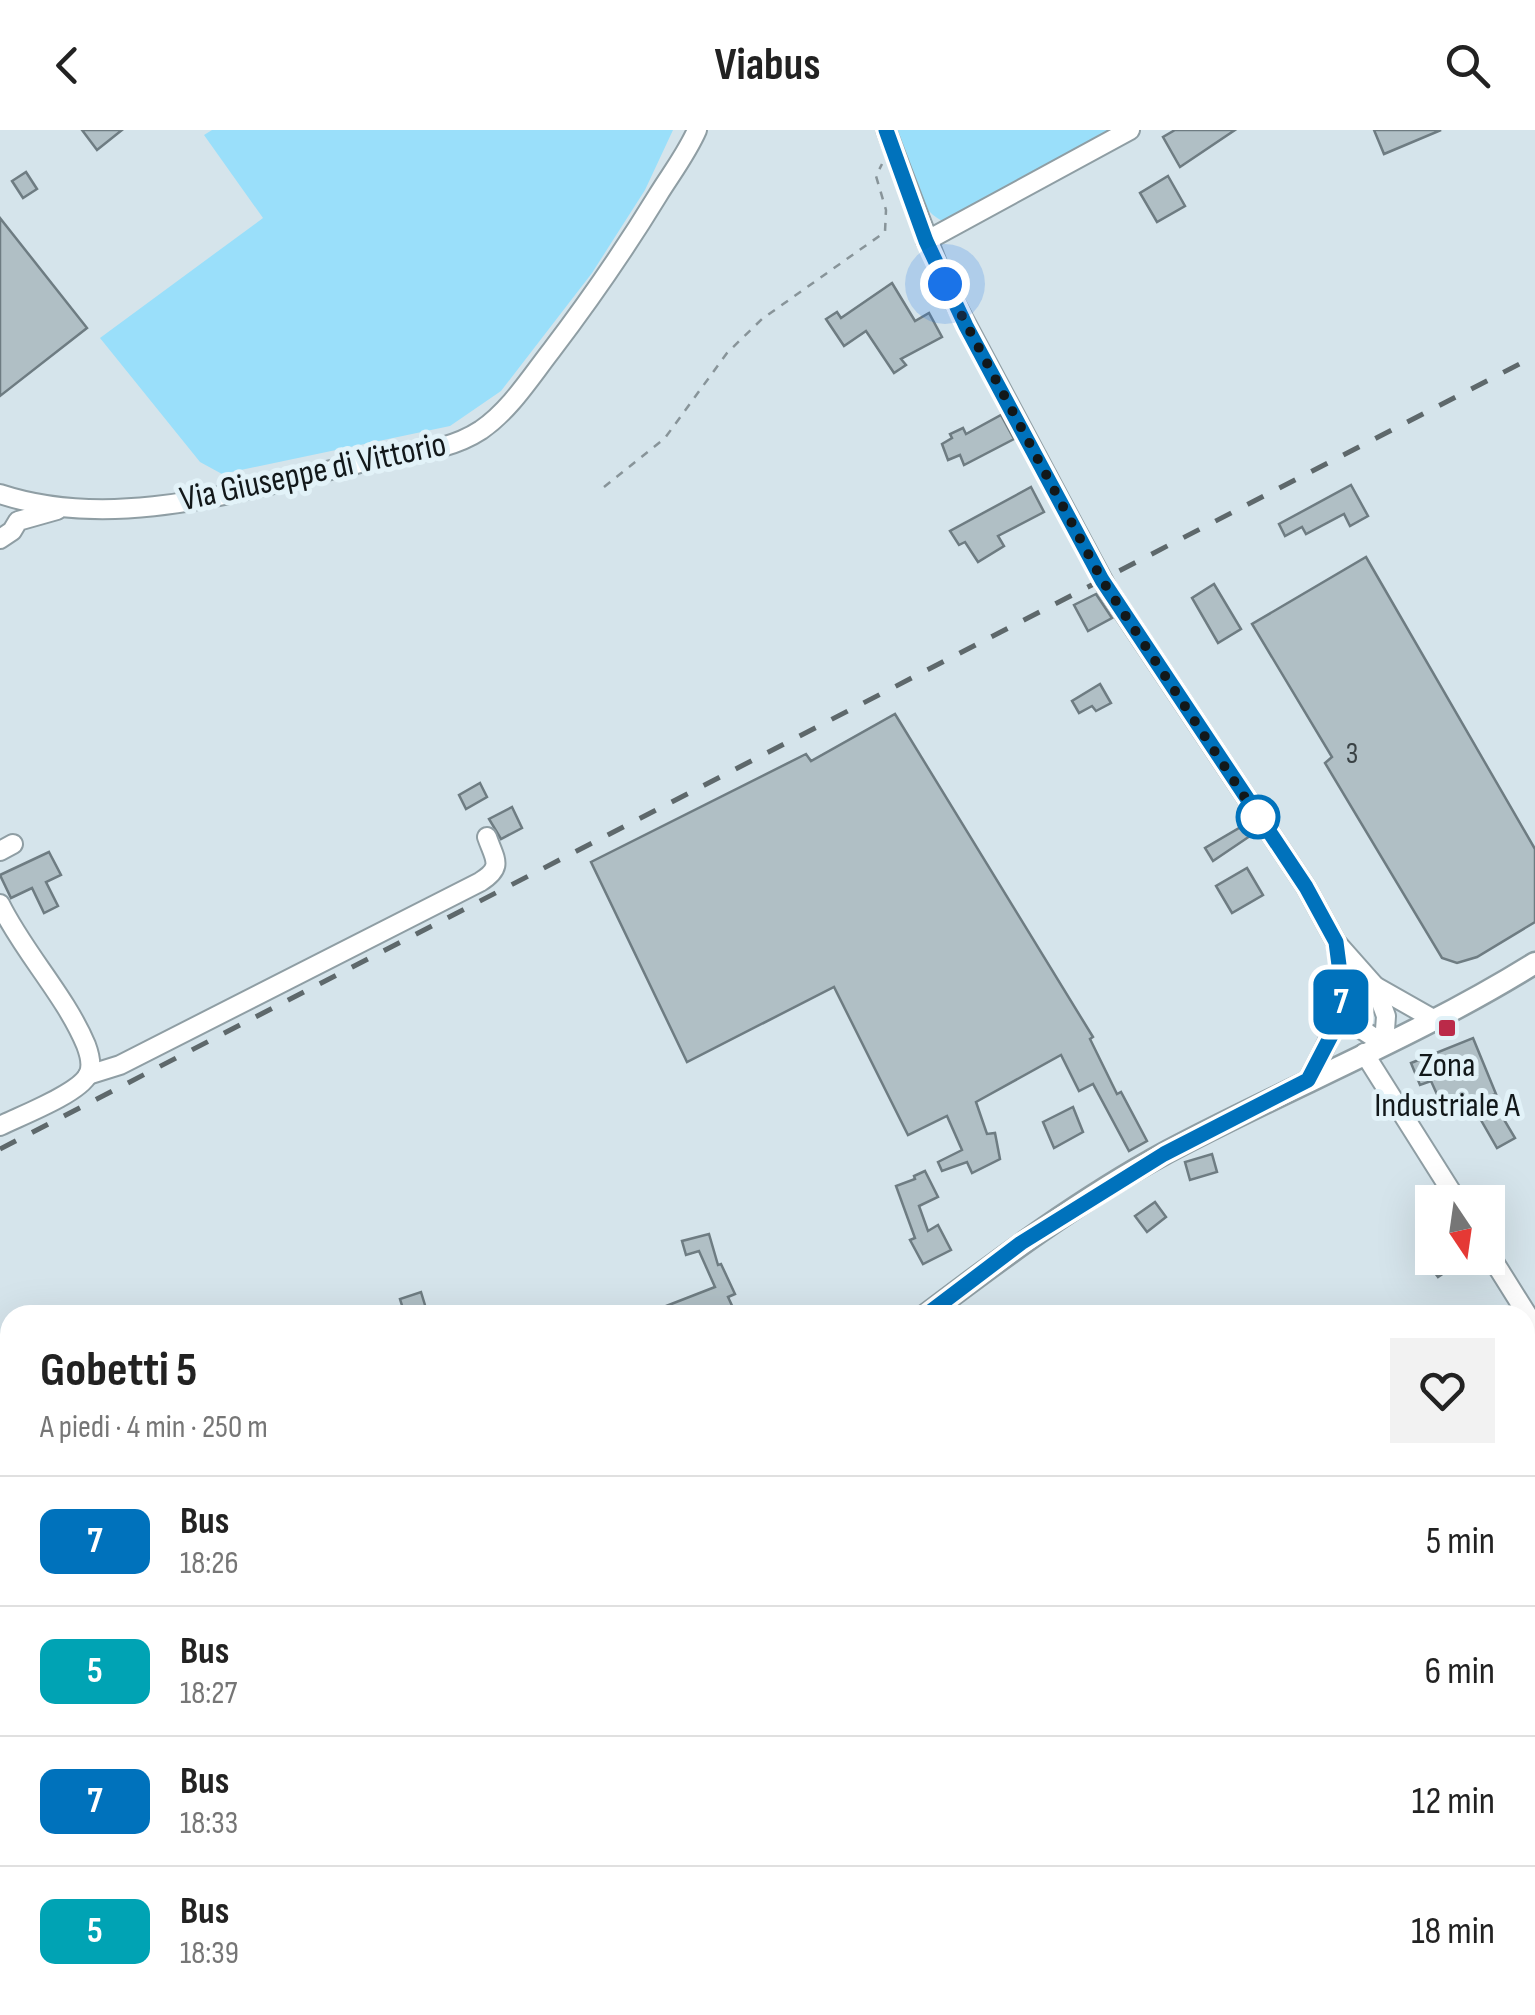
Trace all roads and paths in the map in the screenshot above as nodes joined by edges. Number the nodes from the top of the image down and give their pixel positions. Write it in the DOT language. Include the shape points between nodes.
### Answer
graph roads {
  1 [pos="697,130"];
  2 [pos="886,130"];
  3 [pos="1130,130"];
  4 [pos="894,153"];
  5 [pos="926,241"];
  6 [pos="604,487"];
  7 [pos="5,496"];
  8 [pos="72,506"];
  9 [pos="18,522"];
  10 [pos="1,537"];
  11 [pos="487,837"];
  12 [pos="0,904"];
  13 [pos="1336,942"];
  14 [pos="1533,964"];
  15 [pos="1375,986"];
  16 [pos="1343,996"];
  17 [pos="1435,1020"];
  18 [pos="1374,1048"];
  19 [pos="88,1075"];
  20 [pos="1308,1080"];
  21 [pos="0,1126"];
  22 [pos="1449,1185"];
  23 [pos="1502,1275"];
  24 [pos="939,1305"];
  25 [pos="1521,1305"];
  1 -- 8 [label="street, Via Giuseppe di Vittorio" via="598,289 521,390 482,428 440,448 217,496"];
  2 -- 4 [label="street"];
  3 -- 5 [label="street"];
  4 -- 5 [label="street"];
  4 -- 6 [label="path" via="876,176 888,222 879,239 762,319 727,353 665,438"];
  5 -- 13 [label="street" via="1102,580"];
  7 -- 8 [label="street, Via Giuseppe di Vittorio"];
  7 -- 9 [label="street, Via Giuseppe di Vittorio" via="18,509"];
  8 -- 9 [label="street, Via Giuseppe di Vittorio"];
  9 -- 10 [label="street, Via Giuseppe di Vittorio"];
  11 -- 19 [label="street" via="497,865 480,882 120,1065"];
  12 -- 19 [label="street" via="86,1044"];
  13 -- 15 [label="street"];
  13 -- 16 [label="street"];
  14 -- 17 [label="main road"];
  15 -- 17 [label="street"];
  15 -- 18 [label="street" via="1386,1016"];
  16 -- 18 [label="street"];
  16 -- 20 [label="street"];
  17 -- 18 [label="main road"];
  18 -- 20 [label="main road"];
  18 -- 22 [label="street"];
  19 -- 21 [label="street"];
  20 -- 24 [label="main road" via="1164,1154 1021,1243"];
  23 -- 25 [label="street"];
}
